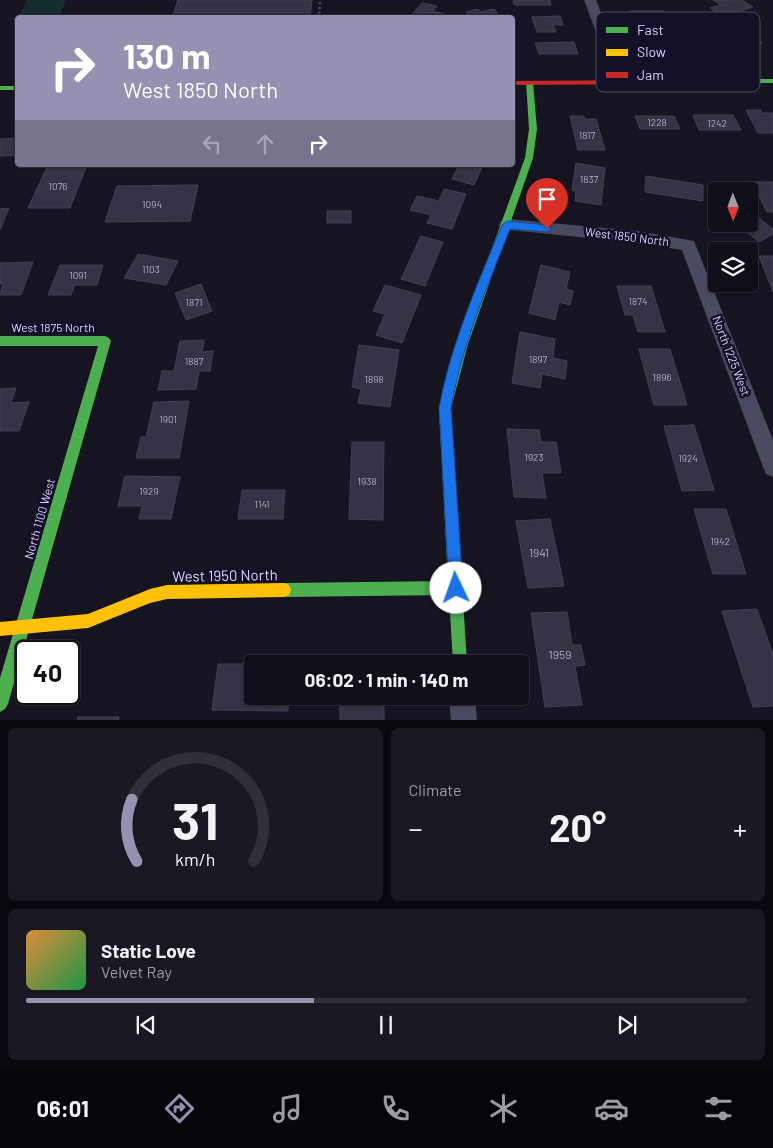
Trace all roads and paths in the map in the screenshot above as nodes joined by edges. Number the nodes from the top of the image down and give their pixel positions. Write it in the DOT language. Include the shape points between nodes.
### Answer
graph roads {
  1 [pos="320,0"];
  2 [pos="590,0"];
  3 [pos="319,15"];
  4 [pos="596,15"];
  5 [pos="760,81"];
  6 [pos="773,81"];
  7 [pos="596,82"];
  8 [pos="515,83"];
  9 [pos="529,83"];
  10 [pos="0,88"];
  11 [pos="15,88"];
  12 [pos="507,225"];
  13 [pos="688,245"];
  14 [pos="0,341"];
  15 [pos="105,341"];
  16 [pos="773,467"];
  17 [pos="456,588"];
  18 [pos="23,628"];
  19 [pos="0,629"];
  20 [pos="460,655"];
  21 [pos="0,704"];
  22 [pos="463,705"];
  23 [pos="464,720"];
  1 -- 3 [label="path"];
  2 -- 4 [label="street"];
  5 -- 6 [label="street"];
  7 -- 9 [label="street"];
  8 -- 9 [label="street"];
  9 -- 12 [label="street" via="532,143"];
  10 -- 11 [label="street"];
  12 -- 13 [label="street, West 1850 North"];
  12 -- 17 [label="street" via="472,311 450,380 445,408"];
  13 -- 16 [label="street, North 1225 West"];
  14 -- 15 [label="street, West 1875 North"];
  15 -- 18 [label="street, North 1100 West"];
  17 -- 18 [label="street, West 1950 North" via="167,592 88,621"];
  17 -- 20 [label="street"];
  18 -- 19 [label="street, West 1950 North"];
  18 -- 21 [label="street, North 1100 West"];
  22 -- 23 [label="street"];
}
